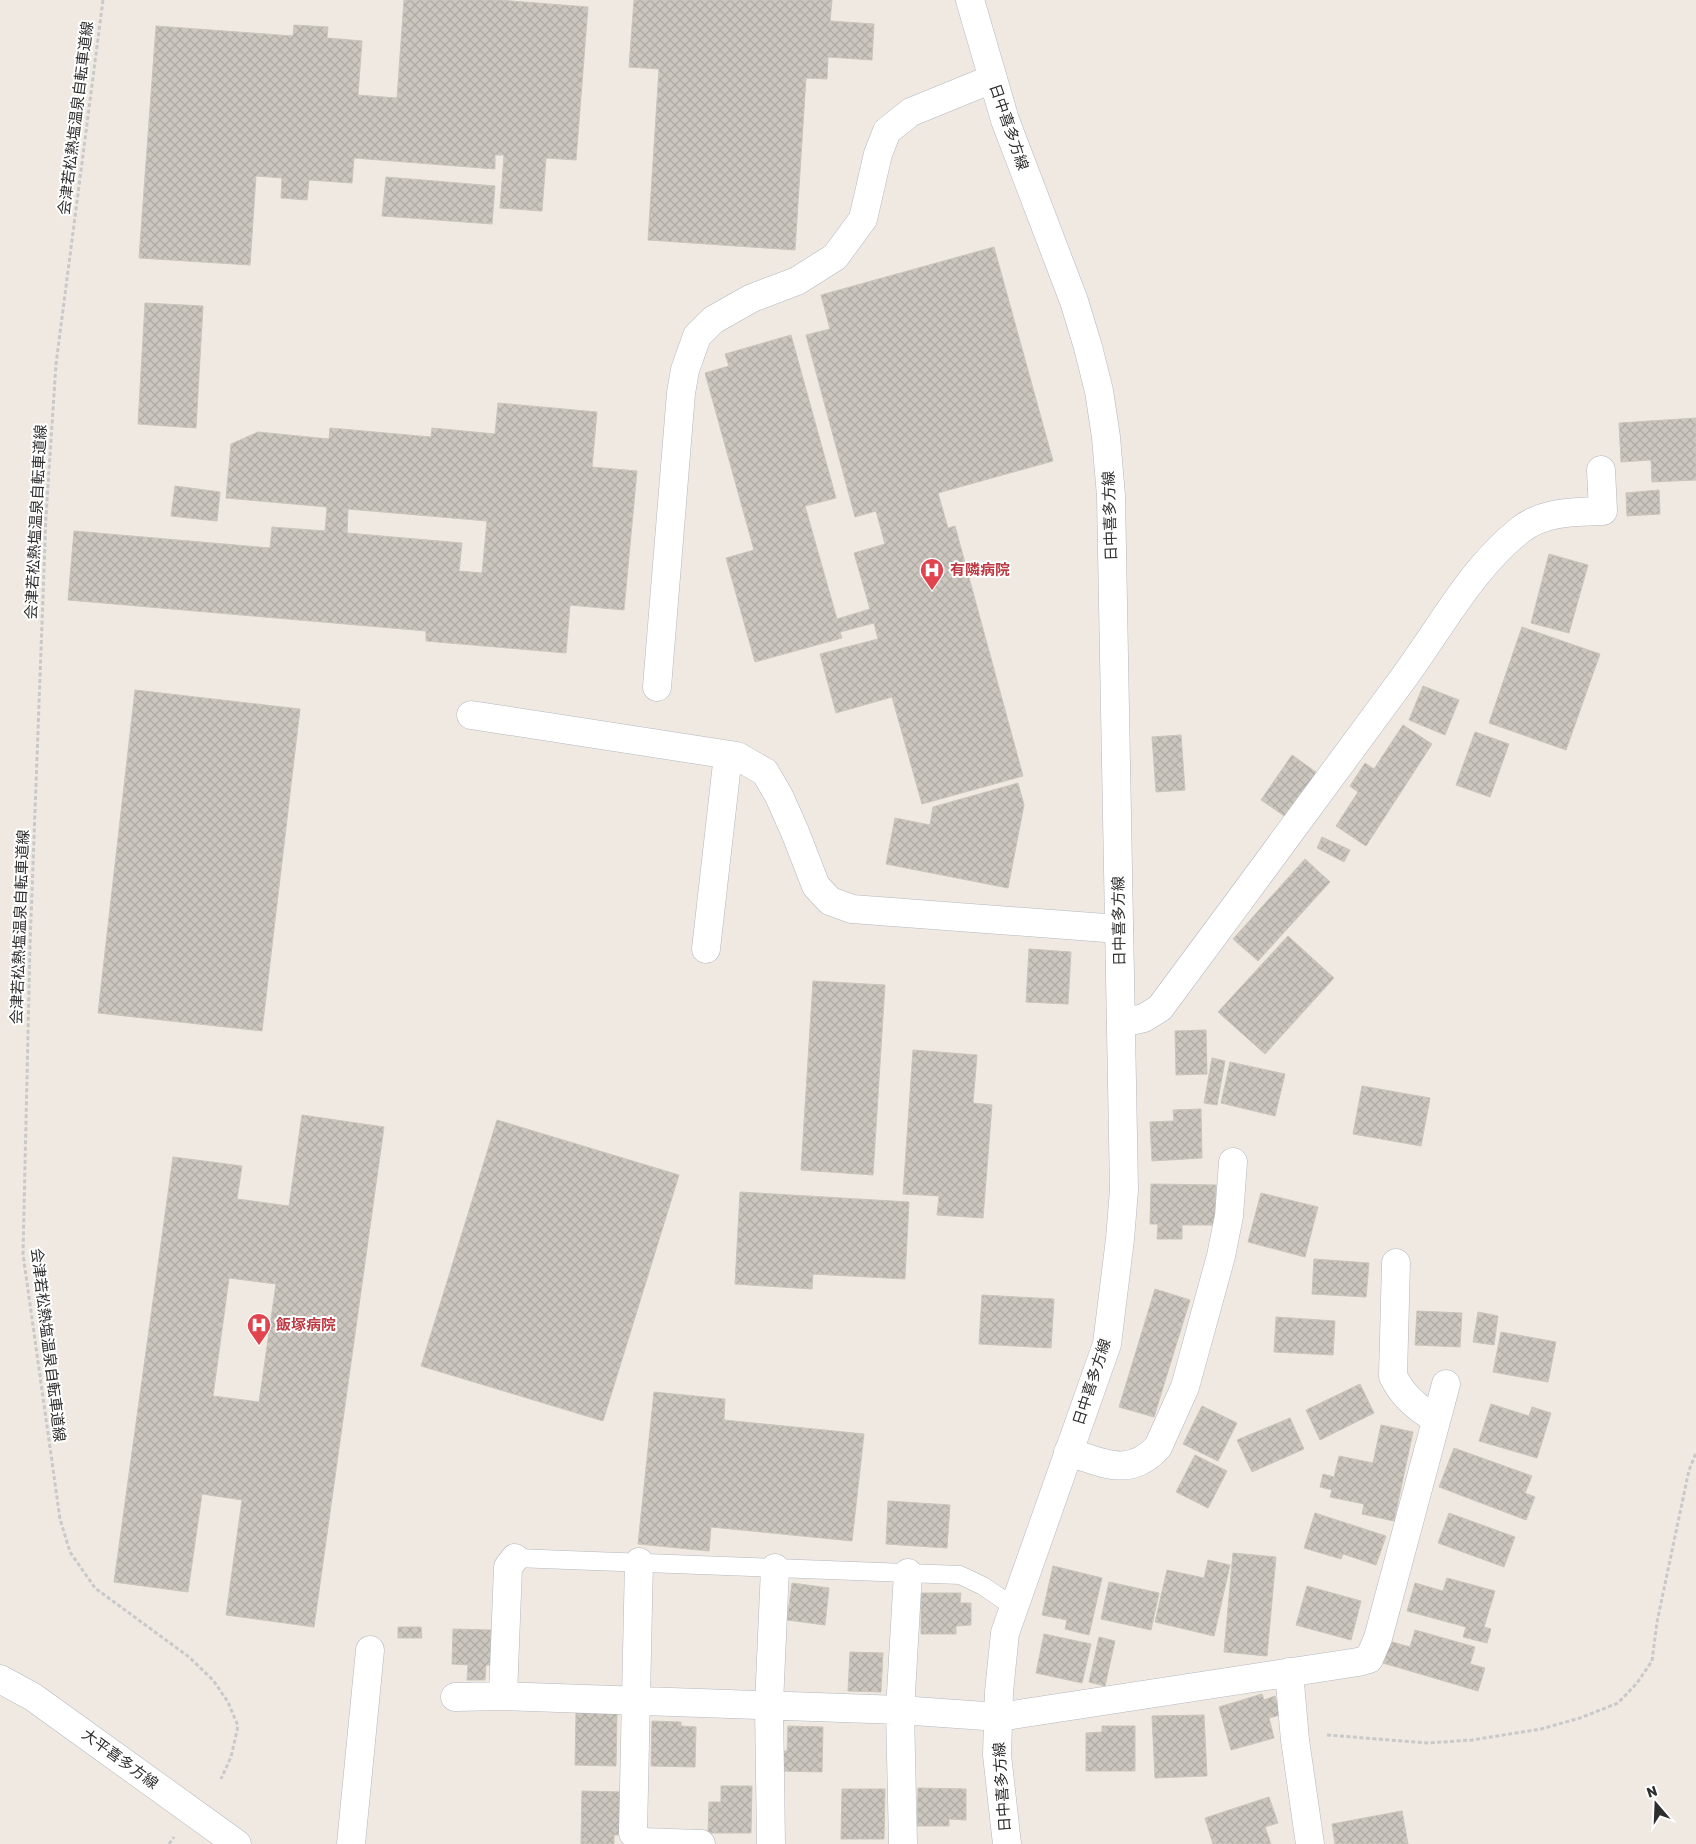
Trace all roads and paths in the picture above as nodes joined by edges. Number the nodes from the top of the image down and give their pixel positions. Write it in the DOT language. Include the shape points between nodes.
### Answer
graph roads {
  1 [pos="103,0"];
  2 [pos="970,0"];
  3 [pos="992,80"];
  4 [pos="1601,470"];
  5 [pos="657,687"];
  6 [pos="471,715"];
  7 [pos="728,754"];
  8 [pos="1119,929"];
  9 [pos="706,949"];
  10 [pos="1121,1023"];
  11 [pos="1233,1162"];
  12 [pos="1396,1262"];
  13 [pos="1446,1384"];
  14 [pos="1436,1419"];
  15 [pos="1068,1452"];
  16 [pos="1696,1453"];
  17 [pos="514,1558"];
  18 [pos="639,1562"];
  19 [pos="775,1568"];
  20 [pos="908,1573"];
  21 [pos="1014,1606"];
  22 [pos="370,1650"];
  23 [pos="1289,1672"];
  24 [pos="0,1679"];
  25 [pos="503,1696"];
  26 [pos="455,1697"];
  27 [pos="636,1701"];
  28 [pos="770,1705"];
  29 [pos="900,1710"];
  30 [pos="999,1717"];
  31 [pos="1294,1732"];
  32 [pos="221,1779"];
  33 [pos="237,1844"];
  34 [pos="351,1844"];
  35 [pos="701,1844"];
  36 [pos="771,1844"];
  37 [pos="902,1844"];
  38 [pos="1007,1844"];
  39 [pos="1310,1844"];
  1 -- 32 [label="path, 会津若松熱塩温泉自転車道線" via="56,364 46,516 30,946 23,1254 60,1518 70,1552 95,1588 189,1657 213,1680 228,1702 238,1726 232,1757"];
  2 -- 3 [label="street, 日中喜多方線"];
  3 -- 5 [label="street" via="911,112 887,131 878,154 863,219 835,256 797,281 752,298 713,320 697,336 681,393"];
  3 -- 8 [label="street, 日中喜多方線" via="1074,301 1099,391 1106,437 1111,496"];
  4 -- 10 [label="street" via="1603,511 1558,513 1538,519 1521,529 1476,572 1422,653 1160,1008 1144,1018"];
  6 -- 7 [label="street"];
  7 -- 8 [label="street" via="764,772 787,814 816,886 830,901 852,909"];
  7 -- 9 [label="street"];
  8 -- 10 [label="street, 日中喜多方線"];
  10 -- 15 [label="street, 日中喜多方線" via="1124,1190 1120,1239 1107,1344"];
  11 -- 15 [label="street" via="1229,1216 1221,1256 1185,1387 1158,1447 1136,1464 1123,1466"];
  12 -- 14 [label="street" via="1394,1376 1398,1387"];
  13 -- 14 [label="street"];
  14 -- 23 [label="street" via="1378,1638 1369,1659"];
  15 -- 21 [label="street, 日中喜多方線"];
  16 -- 31 [label="path" via="1689,1470 1652,1661 1618,1702 1580,1718 1541,1729 1472,1740 1428,1743"];
  17 -- 18 [label="lane"];
  17 -- 25 [label="street" via="508,1567"];
  18 -- 19 [label="lane"];
  18 -- 27 [label="street"];
  19 -- 20 [label="lane"];
  19 -- 28 [label="street"];
  20 -- 21 [label="lane" via="960,1575"];
  20 -- 29 [label="street"];
  21 -- 30 [label="street, 日中喜多方線" via="1006,1633"];
  22 -- 34 [label="street"];
  23 -- 30 [label="street"];
  23 -- 31 [label="street"];
  24 -- 33 [label="street, 大平喜多方線" via="33,1697"];
  25 -- 26 [label="street"];
  25 -- 27 [label="street"];
  27 -- 28 [label="street"];
  27 -- 35 [label="street" via="633,1833 642,1842"];
  28 -- 29 [label="street"];
  28 -- 36 [label="street"];
  29 -- 30 [label="street"];
  29 -- 37 [label="street"];
  30 -- 38 [label="street, 日中喜多方線" via="997,1755"];
  31 -- 39 [label="street"];
}
